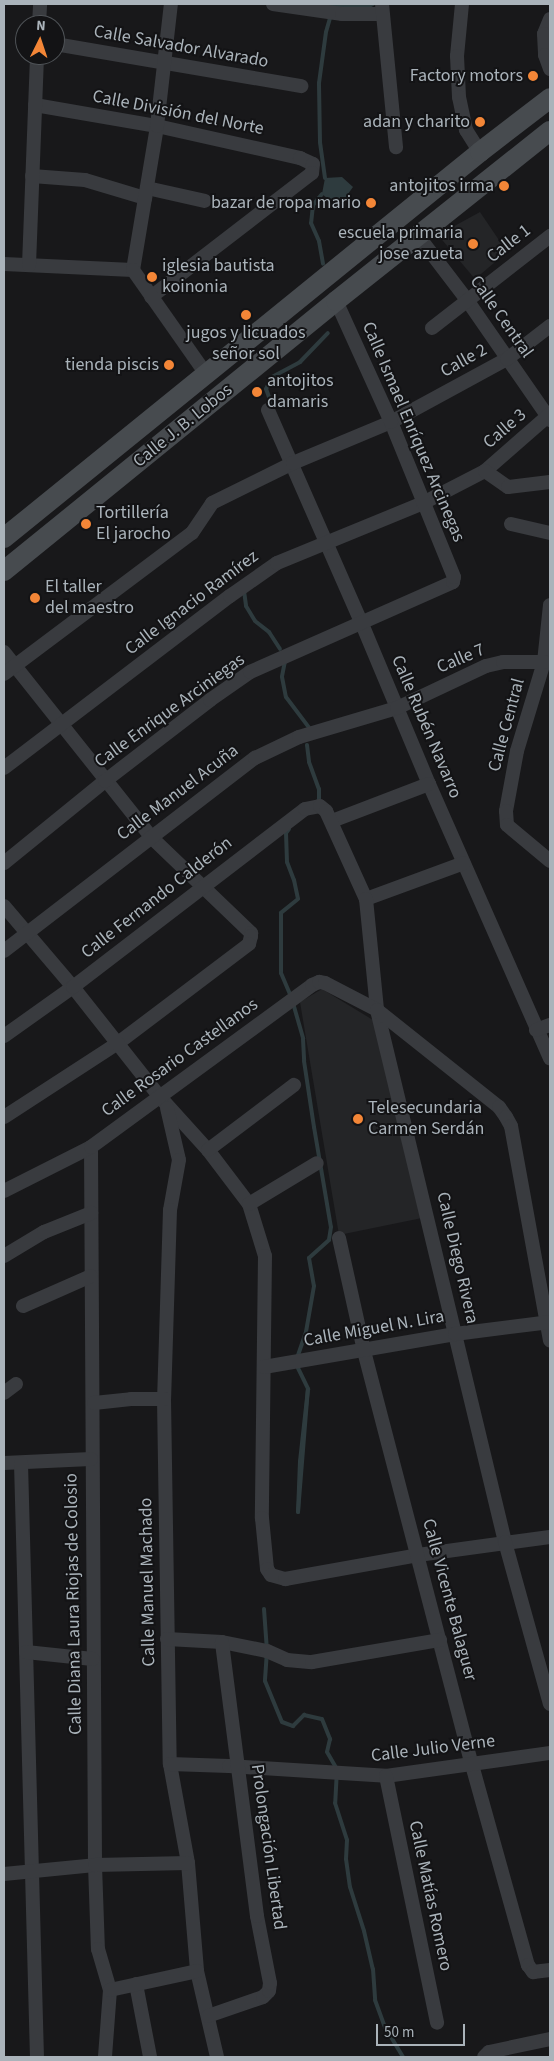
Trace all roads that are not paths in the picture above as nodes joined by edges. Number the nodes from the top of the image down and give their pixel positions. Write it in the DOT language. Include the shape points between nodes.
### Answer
graph roads {
  1 [pos="171,4"];
  2 [pos="273,4"];
  3 [pos="462,4"];
  4 [pos="382,9"];
  5 [pos="550,19"];
  6 [pos="65,46"];
  7 [pos="164,62"];
  8 [pos="37,65"];
  9 [pos="550,69"];
  10 [pos="301,86"];
  11 [pos="550,98"];
  12 [pos="35,105"];
  13 [pos="157,126"];
  14 [pos="550,131"];
  15 [pos="396,146"];
  16 [pos="480,152"];
  17 [pos="32,176"];
  18 [pos="146,193"];
  19 [pos="205,201"];
  20 [pos="550,236"];
  21 [pos="419,237"];
  22 [pos="4,264"];
  23 [pos="29,265"];
  24 [pos="133,270"];
  25 [pos="151,297"];
  26 [pos="467,300"];
  27 [pos="336,301"];
  28 [pos="550,326"];
  29 [pos="432,328"];
  30 [pos="507,359"];
  31 [pos="206,374"];
  32 [pos="268,410"];
  33 [pos="550,417"];
  34 [pos="391,422"];
  35 [pos="293,463"];
  36 [pos="486,471"];
  37 [pos="550,482"];
  38 [pos="423,503"];
  39 [pos="511,524"];
  40 [pos="550,533"];
  41 [pos="4,538"];
  42 [pos="326,542"];
  43 [pos="4,572"];
  44 [pos="454,577"];
  45 [pos="550,605"];
  46 [pos="362,624"];
  47 [pos="4,652"];
  48 [pos="544,662"];
  49 [pos="9,670"];
  50 [pos="397,708"];
  51 [pos="62,725"];
  52 [pos="4,768"];
  53 [pos="105,781"];
  54 [pos="428,784"];
  55 [pos="332,822"];
  56 [pos="151,837"];
  57 [pos="550,861"];
  58 [pos="4,863"];
  59 [pos="464,864"];
  60 [pos="201,887"];
  61 [pos="366,899"];
  62 [pos="4,906"];
  63 [pos="26,933"];
  64 [pos="4,951"];
  65 [pos="73,987"];
  66 [pos="377,1010"];
  67 [pos="550,1025"];
  68 [pos="536,1030"];
  69 [pos="4,1036"];
  70 [pos="118,1043"];
  71 [pos="550,1058"];
  72 [pos="294,1085"];
  73 [pos="163,1100"];
  74 [pos="4,1118"];
  75 [pos="91,1147"];
  76 [pos="208,1150"];
  77 [pos="317,1163"];
  78 [pos="4,1190"];
  79 [pos="249,1204"];
  80 [pos="91,1213"];
  81 [pos="339,1238"];
  82 [pos="4,1256"];
  83 [pos="91,1276"];
  84 [pos="22,1306"];
  85 [pos="548,1322"];
  86 [pos="455,1334"];
  87 [pos="550,1340"];
  88 [pos="364,1351"];
  89 [pos="264,1367"];
  90 [pos="16,1384"];
  91 [pos="4,1393"];
  92 [pos="164,1399"];
  93 [pos="94,1403"];
  94 [pos="91,1459"];
  95 [pos="4,1463"];
  96 [pos="21,1463"];
  97 [pos="550,1537"];
  98 [pos="505,1542"];
  99 [pos="418,1554"];
  100 [pos="167,1638"];
  101 [pos="440,1640"];
  102 [pos="222,1642"];
  103 [pos="26,1652"];
  104 [pos="93,1659"];
  105 [pos="550,1704"];
  106 [pos="550,1753"];
  107 [pos="170,1764"];
  108 [pos="472,1764"];
  109 [pos="238,1766"];
  110 [pos="386,1776"];
  111 [pos="188,1863"];
  112 [pos="94,1865"];
  113 [pos="30,1873"];
  114 [pos="4,1874"];
  115 [pos="550,1970"];
  116 [pos="197,1971"];
  117 [pos="136,1984"];
  118 [pos="110,1990"];
  119 [pos="208,2016"];
  120 [pos="438,2023"];
  121 [pos="550,2039"];
  122 [pos="37,2057"];
  123 [pos="105,2057"];
  124 [pos="150,2057"];
  125 [pos="217,2057"];
  126 [pos="484,2057"];
  1 -- 7 [label="street"];
  2 -- 4 [label="street" via="342,14"];
  3 -- 16 [label="street" via="457,56 459,97 466,130"];
  4 -- 15 [label="street"];
  5 -- 9 [label="street" via="544,34"];
  6 -- 7 [label="street, Calle Salvador Alvarado"];
  7 -- 10 [label="street, Calle Salvador Alvarado"];
  7 -- 13 [label="street"];
  8 -- 12 [label="street"];
  11 -- 16 [label="main road, Calle J. B. Lobos"];
  12 -- 13 [label="street, Calle División del Norte"];
  12 -- 17 [label="street"];
  13 -- 18 [label="street"];
  13 -- 25 [label="street, Calle División del Norte" via="300,158 312,164 312,173"];
  14 -- 21 [label="main road, Calle J. B. Lobos"];
  16 -- 31 [label="main road, Calle J. B. Lobos"];
  17 -- 18 [label="street" via="85,180"];
  17 -- 23 [label="street"];
  18 -- 19 [label="street"];
  18 -- 24 [label="street"];
  20 -- 26 [label="street, Calle 1"];
  21 -- 26 [label="street, Calle Central"];
  21 -- 27 [label="main road, Calle J. B. Lobos"];
  22 -- 23 [label="street"];
  23 -- 24 [label="street"];
  24 -- 25 [label="street"];
  25 -- 31 [label="street"];
  26 -- 29 [label="street, Calle 1"];
  26 -- 30 [label="street, Calle Central"];
  27 -- 34 [label="street, Calle Ismael Enríquez Arcinegas"];
  27 -- 43 [label="main road, Calle J. B. Lobos"];
  28 -- 30 [label="street, Calle 2"];
  30 -- 33 [label="street, Calle Central"];
  30 -- 34 [label="street, Calle 2"];
  31 -- 41 [label="main road, Calle J. B. Lobos"];
  32 -- 35 [label="street, Calle Rubén Navarro"];
  33 -- 36 [label="street, Calle 3"];
  34 -- 35 [label="street, Calle 2"];
  34 -- 38 [label="street, Calle Ismael Enríquez Arcinegas"];
  35 -- 42 [label="street, Calle Rubén Navarro"];
  35 -- 49 [label="street, Calle 2" via="212,503 192,533"];
  36 -- 37 [label="street" via="508,488"];
  36 -- 38 [label="street, Calle 3"];
  38 -- 42 [label="street, Calle Ignacio Ramírez"];
  38 -- 44 [label="street, Calle Ismael Enríquez Arcinegas"];
  39 -- 40 [label="street"];
  42 -- 46 [label="street, Calle Rubén Navarro"];
  42 -- 51 [label="street, Calle Ignacio Ramírez" via="262,572"];
  44 -- 46 [label="street, Calle Enrique Arciniegas" via="450,585"];
  45 -- 48 [label="street, Calle Central"];
  46 -- 50 [label="street, Calle Rubén Navarro"];
  46 -- 53 [label="street, Calle Enrique Arciniegas" via="250,672"];
  47 -- 49 [label="street"];
  48 -- 50 [label="street, Calle 7" via="503,662 486,666"];
  48 -- 57 [label="street, Calle Central" via="517,751 506,811 507,825"];
  49 -- 51 [label="street"];
  50 -- 54 [label="street, Calle Rubén Navarro"];
  50 -- 56 [label="street, Calle Manuel Acuña" via="280,745 255,758"];
  51 -- 52 [label="street, Calle Ignacio Ramírez"];
  51 -- 53 [label="street"];
  53 -- 56 [label="street"];
  53 -- 58 [label="street, Calle Enrique Arciniegas"];
  54 -- 55 [label="street"];
  54 -- 59 [label="street, Calle Rubén Navarro"];
  55 -- 60 [label="street, Calle Fernando Calderón" via="320,806 305,809"];
  55 -- 61 [label="street, Calle Diego Rivera"];
  56 -- 60 [label="street"];
  56 -- 63 [label="street, Calle Manuel Acuña"];
  59 -- 61 [label="street"];
  59 -- 68 [label="street, Calle Rubén Navarro"];
  60 -- 65 [label="street, Calle Fernando Calderón"];
  60 -- 70 [label="street" via="251,933 249,944"];
  61 -- 66 [label="street, Calle Diego Rivera"];
  62 -- 63 [label="street, Calle Manuel Machado"];
  63 -- 64 [label="street, Calle Manuel Acuña"];
  63 -- 65 [label="street, Calle Manuel Machado"];
  65 -- 69 [label="street, Calle Fernando Calderón"];
  65 -- 70 [label="street, Calle Manuel Machado"];
  66 -- 73 [label="street, Calle Rosario Castellanos" via="319,982"];
  66 -- 85 [label="street" via="499,1106 511,1126"];
  66 -- 86 [label="street, Calle Diego Rivera"];
  67 -- 68 [label="street"];
  68 -- 71 [label="street, Calle Rubén Navarro"];
  70 -- 73 [label="street, Calle Manuel Machado"];
  70 -- 74 [label="street"];
  72 -- 76 [label="street"];
  73 -- 75 [label="street, Calle Rosario Castellanos"];
  73 -- 76 [label="street, Calle Manuel Machado"];
  73 -- 92 [label="street, Calle Manuel Machado" via="179,1160 170,1210"];
  75 -- 78 [label="street, Calle Rosario Castellanos"];
  75 -- 80 [label="street, Calle Diana Laura Riojas de Colosio"];
  76 -- 79 [label="street, Calle Manuel Machado"];
  77 -- 79 [label="street"];
  79 -- 89 [label="street, Calle Manuel Machado" via="265,1256"];
  80 -- 82 [label="street" via="44,1232"];
  80 -- 83 [label="street, Calle Diana Laura Riojas de Colosio"];
  81 -- 88 [label="street, Calle Vicente Balaguer"];
  83 -- 84 [label="street"];
  83 -- 93 [label="street, Calle Diana Laura Riojas de Colosio"];
  85 -- 86 [label="street, Calle Miguel N. Lira"];
  85 -- 87 [label="street"];
  86 -- 88 [label="street, Calle Miguel N. Lira"];
  86 -- 98 [label="street, Calle Diego Rivera"];
  88 -- 89 [label="street, Calle Miguel N. Lira"];
  88 -- 99 [label="street, Calle Vicente Balaguer"];
  89 -- 99 [label="street, Calle Manuel Machado" via="262,1518 267,1569 271,1575 285,1579"];
  90 -- 91 [label="street"];
  92 -- 93 [label="street"];
  92 -- 100 [label="street, Calle Manuel Machado"];
  93 -- 94 [label="street, Calle Diana Laura Riojas de Colosio"];
  94 -- 96 [label="street"];
  94 -- 104 [label="street, Calle Diana Laura Riojas de Colosio"];
  95 -- 96 [label="street"];
  96 -- 103 [label="street"];
  97 -- 98 [label="street"];
  98 -- 99 [label="street"];
  98 -- 105 [label="street, Calle Diego Rivera"];
  99 -- 101 [label="street, Calle Vicente Balaguer"];
  100 -- 102 [label="street"];
  100 -- 107 [label="street, Calle Manuel Machado"];
  101 -- 102 [label="street" via="312,1662 287,1660 267,1651"];
  101 -- 108 [label="street, Calle Vicente Balaguer"];
  102 -- 109 [label="street, Prolongación Libertad"];
  103 -- 104 [label="street"];
  103 -- 113 [label="street"];
  104 -- 112 [label="street, Calle Diana Laura Riojas de Colosio"];
  106 -- 108 [label="street, Calle Julio Verne"];
  107 -- 109 [label="street, Calle Julio Verne"];
  107 -- 111 [label="street, Calle Manuel Machado"];
  108 -- 110 [label="street, Calle Julio Verne"];
  108 -- 115 [label="street, Calle Vicente Balaguer" via="530,1970"];
  109 -- 110 [label="street, Calle Julio Verne"];
  109 -- 119 [label="street, Prolongación Libertad" via="257,1916 270,1983 269,1991 263,1997"];
  110 -- 120 [label="street, Calle Matías Romero"];
  111 -- 112 [label="street"];
  111 -- 116 [label="street, Calle Manuel Machado"];
  112 -- 113 [label="street"];
  112 -- 118 [label="street, Calle Diana Laura Riojas de Colosio" via="98,1949"];
  113 -- 114 [label="street"];
  113 -- 122 [label="street"];
  116 -- 117 [label="street"];
  116 -- 119 [label="street, Calle Manuel Machado"];
  117 -- 118 [label="street"];
  117 -- 124 [label="street"];
  118 -- 123 [label="street, Calle Diana Laura Riojas de Colosio"];
  119 -- 125 [label="street, Calle Manuel Machado"];
  121 -- 126 [label="street" via="489,2052"];
}
